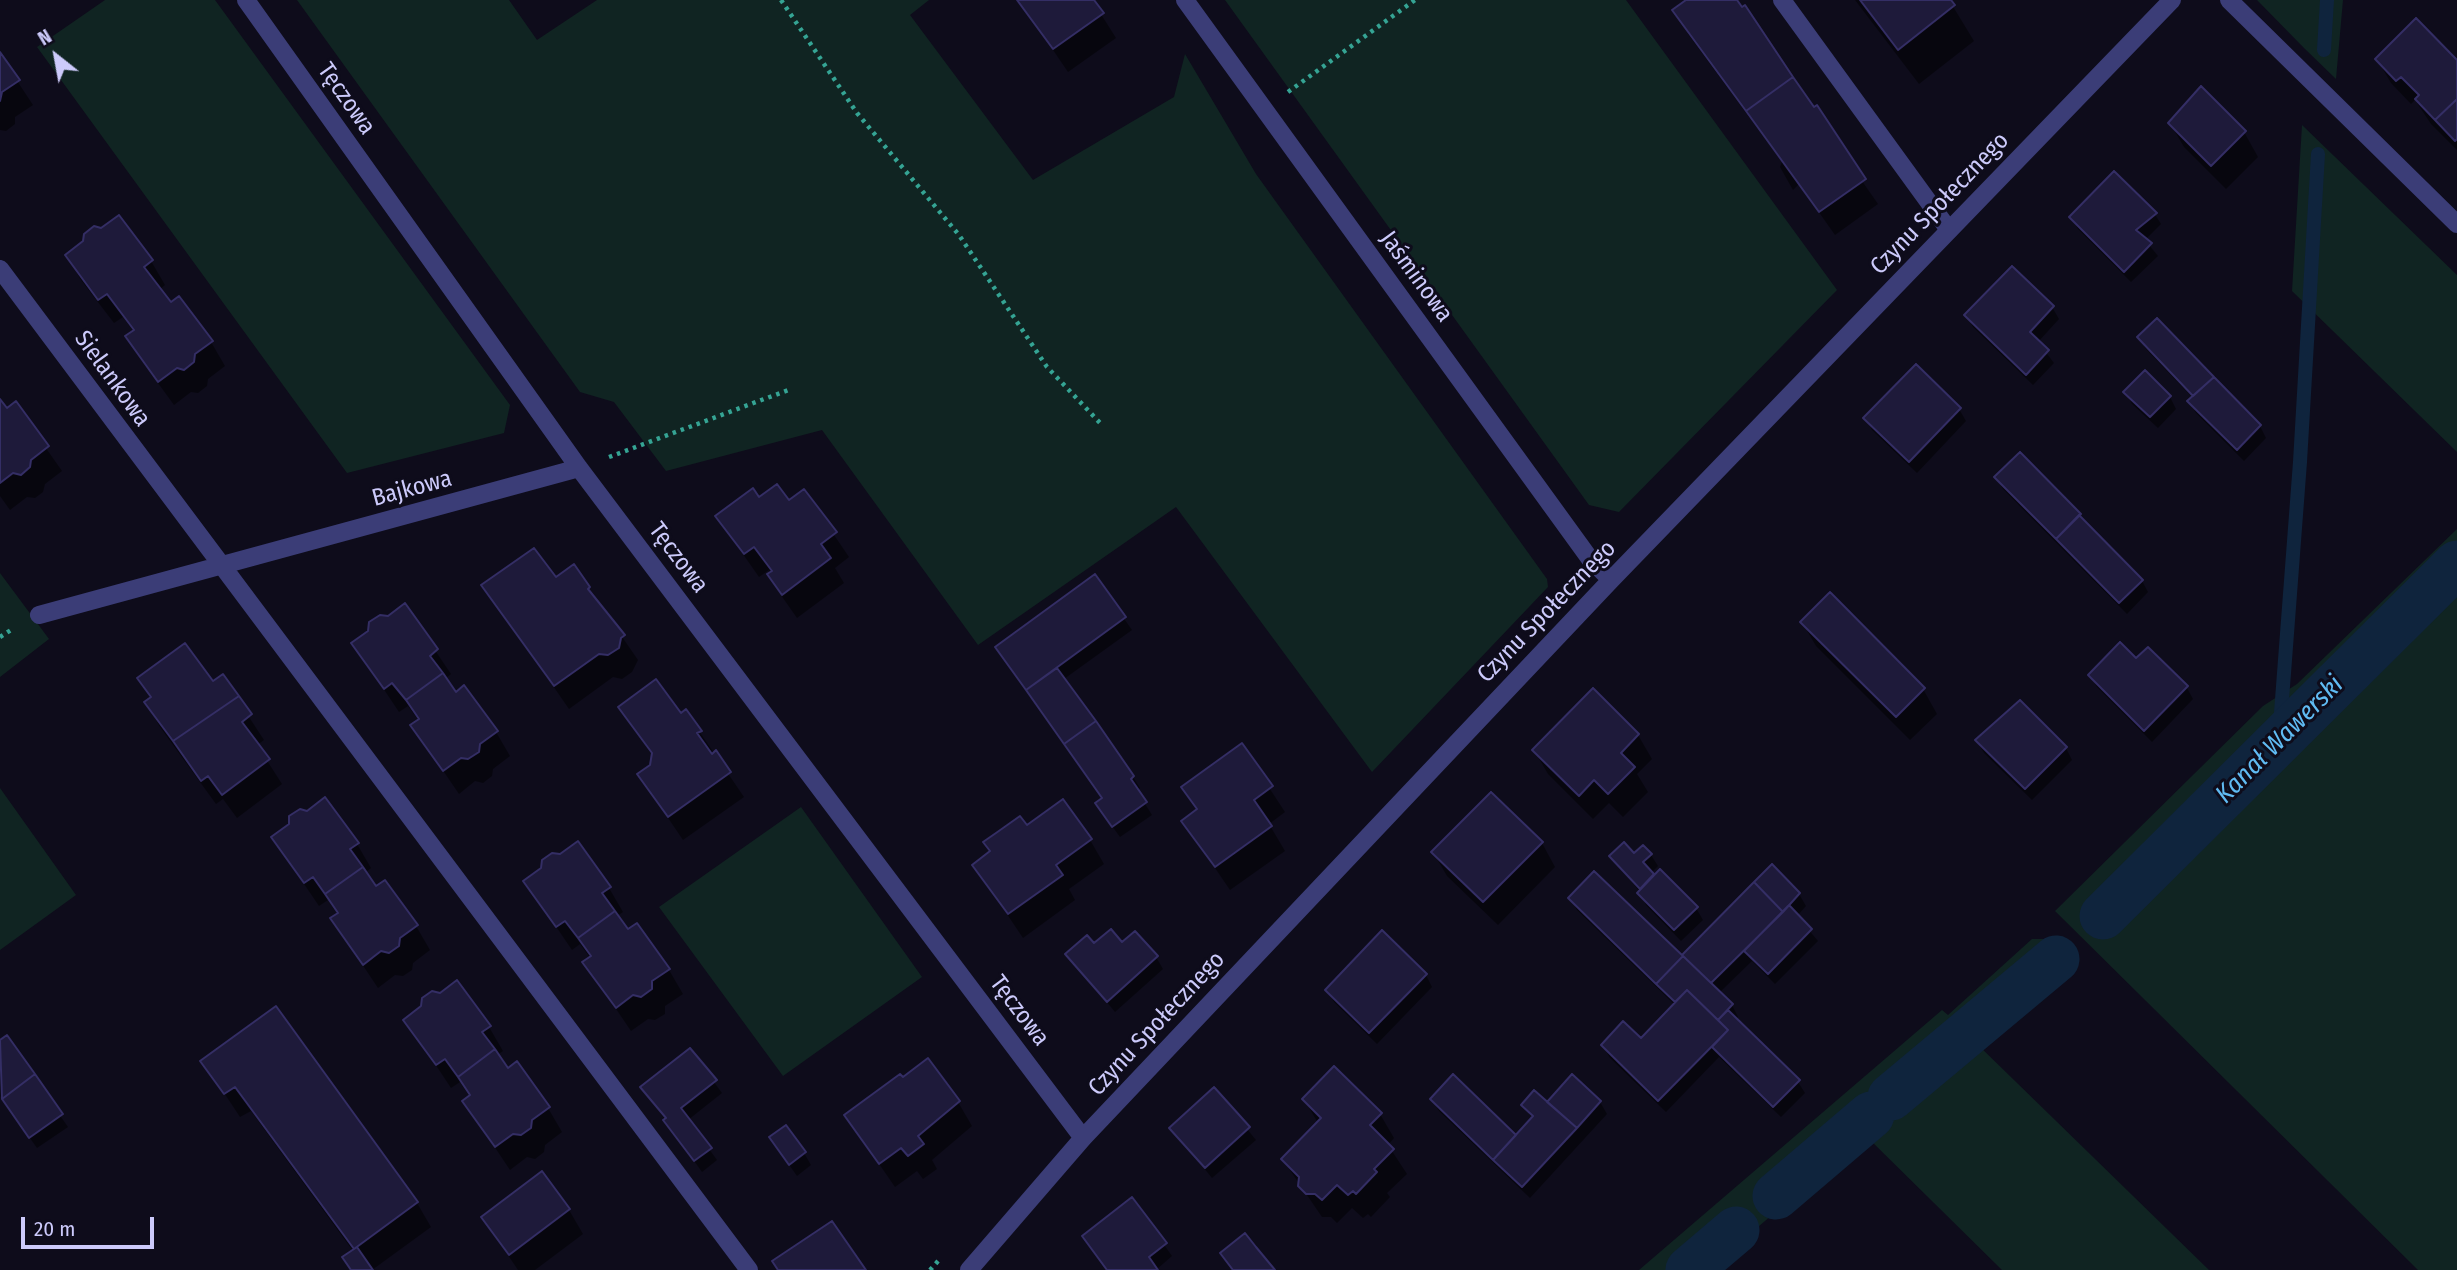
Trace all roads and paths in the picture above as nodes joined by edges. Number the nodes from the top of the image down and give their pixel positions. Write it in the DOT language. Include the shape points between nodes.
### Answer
graph roads {
  1 [pos="246,0"];
  2 [pos="781,0"];
  3 [pos="1185,0"];
  4 [pos="1415,0"];
  5 [pos="1782,0"];
  6 [pos="2172,0"];
  7 [pos="2229,0"];
  8 [pos="1265,109"];
  9 [pos="2457,224"];
  10 [pos="1949,230"];
  11 [pos="0,269"];
  12 [pos="792,389"];
  13 [pos="1102,425"];
  14 [pos="579,468"];
  15 [pos="219,565"];
  16 [pos="1611,580"];
  17 [pos="39,615"];
  18 [pos="1083,1138"];
  19 [pos="749,1270"];
  20 [pos="969,1270"];
  1 -- 14 [label="street, Tęczowa"];
  2 -- 13 [label="path" via="857,113 959,235 1047,367"];
  3 -- 8 [label="street, Jaśminowa"];
  4 -- 8 [label="path"];
  5 -- 10 [label="street"];
  6 -- 10 [label="street, Czynu Społecznego"];
  7 -- 9 [label="street"];
  8 -- 16 [label="street, Jaśminowa" via="1590,559"];
  10 -- 16 [label="street, Czynu Społecznego"];
  11 -- 15 [label="street, Sielankowa"];
  12 -- 14 [label="path"];
  14 -- 15 [label="street, Bajkowa"];
  14 -- 18 [label="street, Tęczowa"];
  15 -- 17 [label="street, Bajkowa"];
  15 -- 19 [label="street, Sielankowa"];
  16 -- 18 [label="street, Czynu Społecznego"];
  18 -- 20 [label="street, Czynu Społecznego"];
}
